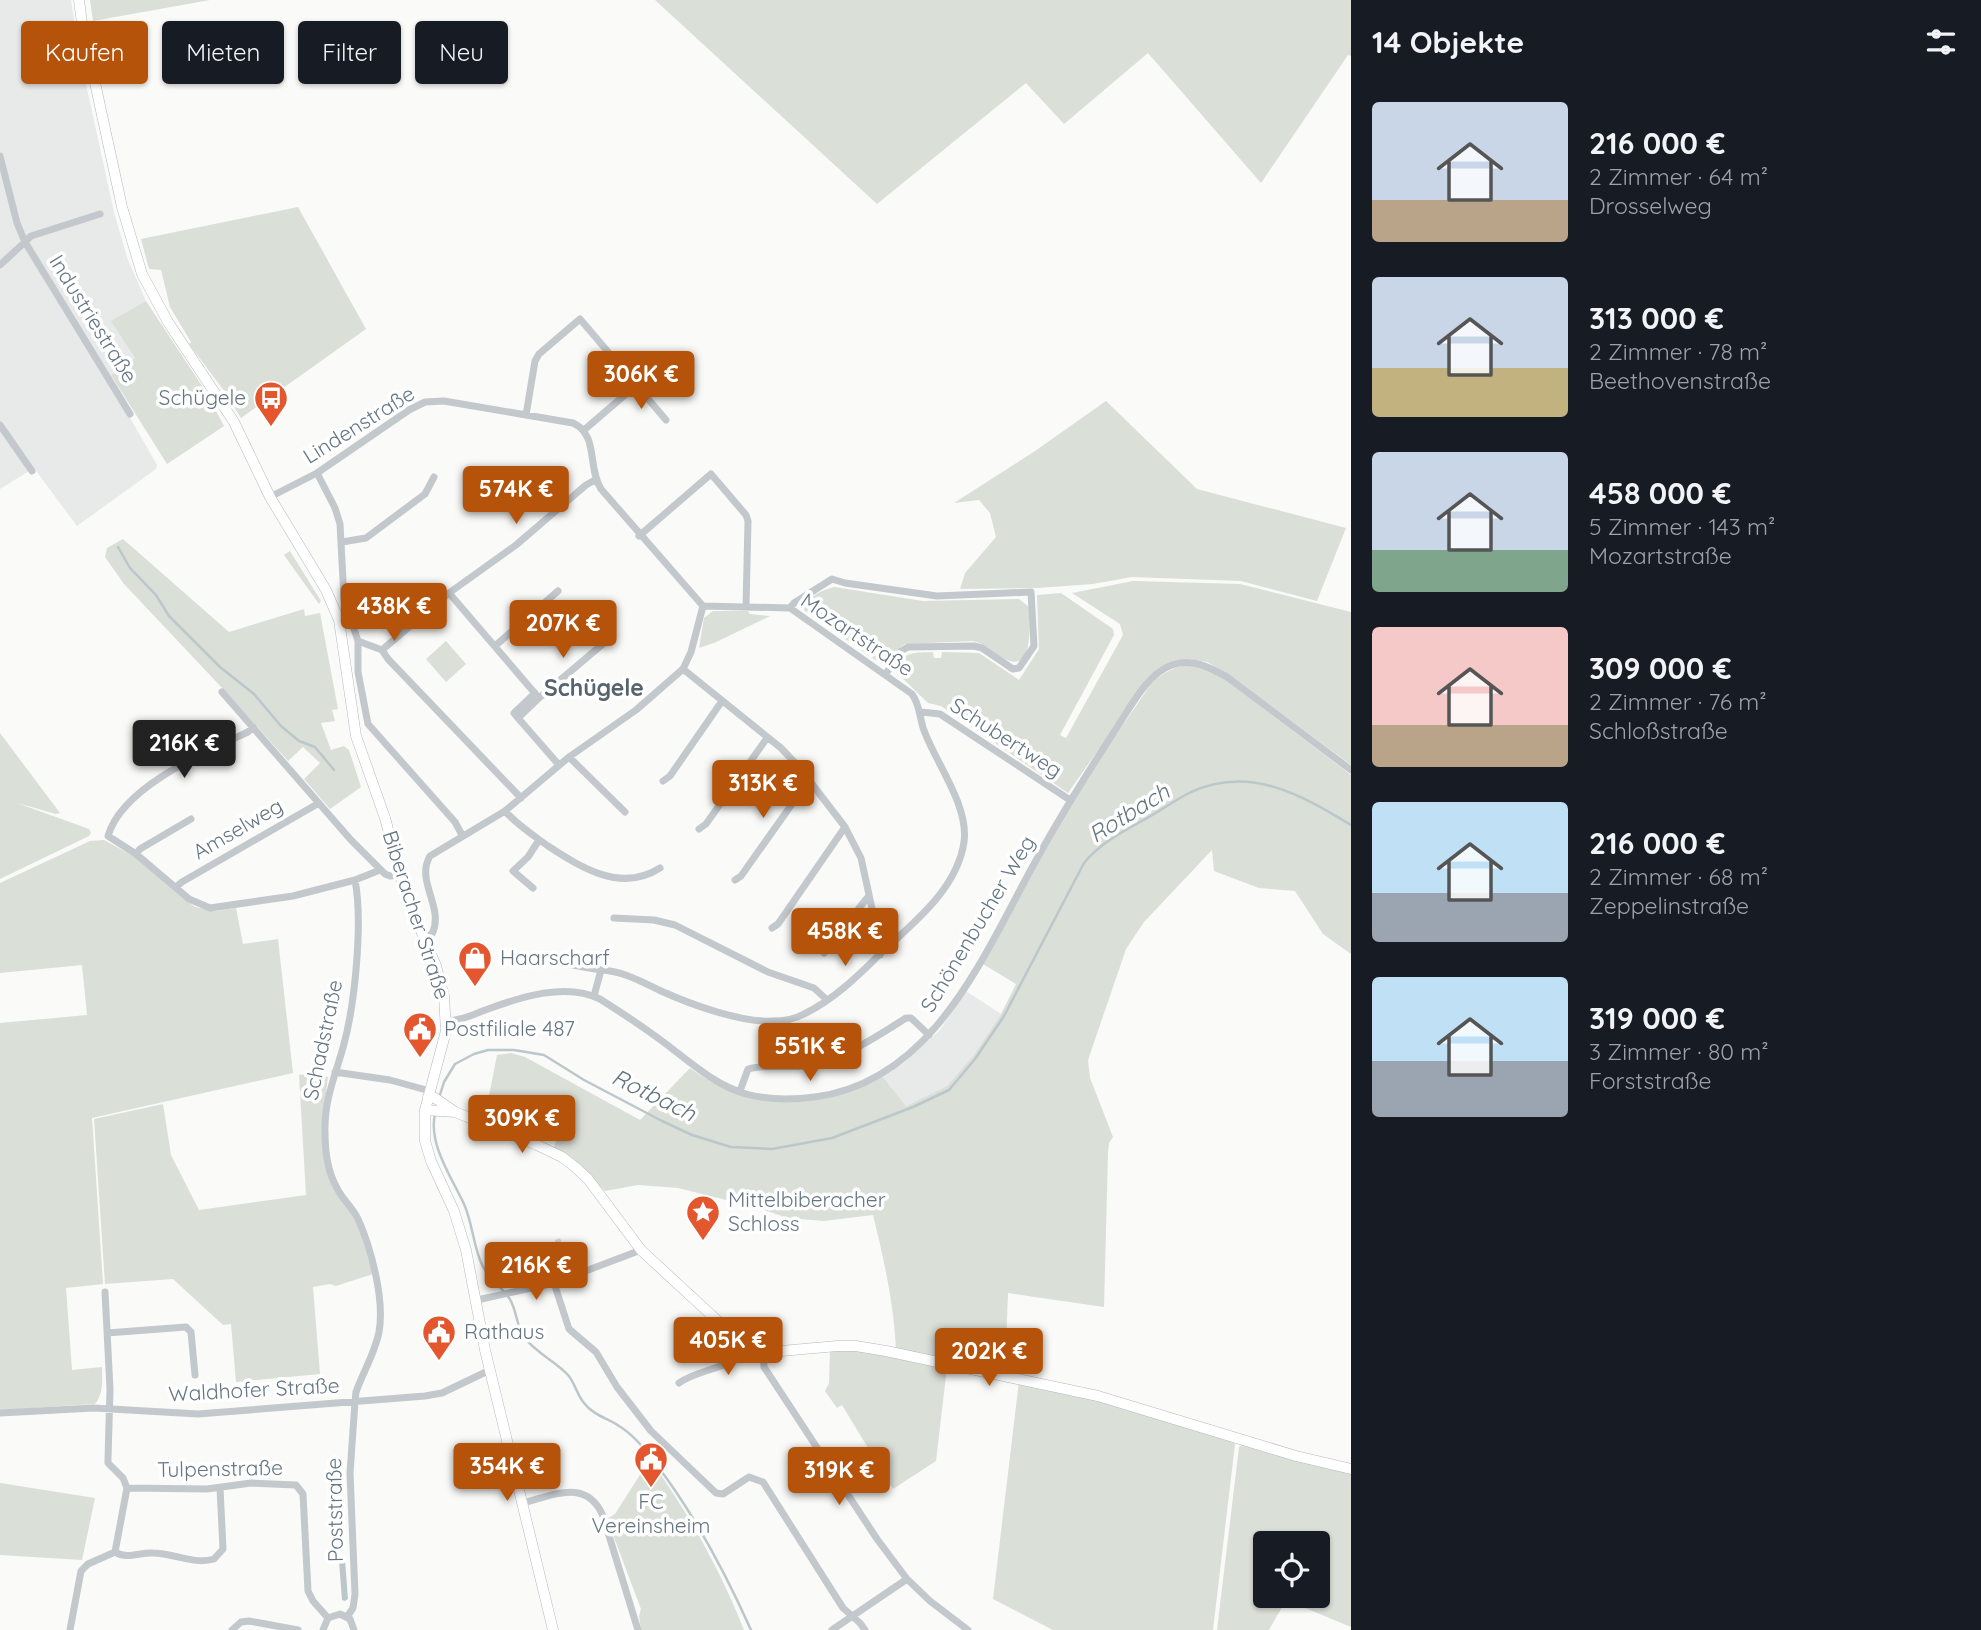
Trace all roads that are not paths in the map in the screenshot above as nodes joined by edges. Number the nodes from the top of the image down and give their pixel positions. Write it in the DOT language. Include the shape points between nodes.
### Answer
graph roads {
  1 [pos="79,0"];
  2 [pos="0,156"];
  3 [pos="100,214"];
  4 [pos="25,242"];
  5 [pos="0,265"];
  6 [pos="661,365"];
  7 [pos="636,385"];
  8 [pos="130,414"];
  9 [pos="526,415"];
  10 [pos="666,420"];
  11 [pos="0,425"];
  12 [pos="584,430"];
  13 [pos="32,471"];
  14 [pos="317,473"];
  15 [pos="434,477"];
  16 [pos="595,480"];
  17 [pos="270,497"];
  18 [pos="639,536"];
  19 [pos="342,542"];
  20 [pos="558,591"];
  21 [pos="449,593"];
  22 [pos="703,606"];
  23 [pos="747,607"];
  24 [pos="790,608"];
  25 [pos="358,641"];
  26 [pos="604,643"];
  27 [pos="495,646"];
  28 [pos="382,650"];
  29 [pos="683,668"];
  30 [pos="885,675"];
  31 [pos="222,692"];
  32 [pos="537,696"];
  33 [pos="722,701"];
  34 [pos="921,712"];
  35 [pos="253,727"];
  36 [pos="767,737"];
  37 [pos="569,757"];
  38 [pos="559,765"];
  39 [pos="1351,770"];
  40 [pos="810,780"];
  41 [pos="663,781"];
  42 [pos="521,798"];
  43 [pos="1070,800"];
  44 [pos="319,803"];
  45 [pos="505,811"];
  46 [pos="625,812"];
  47 [pos="191,819"];
  48 [pos="845,827"];
  49 [pos="699,829"];
  50 [pos="462,835"];
  51 [pos="539,839"];
  52 [pos="136,854"];
  53 [pos="660,868"];
  54 [pos="380,870"];
  55 [pos="400,875"];
  56 [pos="355,880"];
  57 [pos="735,880"];
  58 [pos="176,887"];
  59 [pos="533,888"];
  60 [pos="869,897"];
  61 [pos="614,918"];
  62 [pos="772,928"];
  63 [pos="424,937"];
  64 [pos="824,953"];
  65 [pos="880,955"];
  66 [pos="566,964"];
  67 [pos="601,970"];
  68 [pos="594,996"];
  69 [pos="827,1000"];
  70 [pos="446,1021"];
  71 [pos="929,1035"];
  72 [pos="335,1072"];
  73 [pos="740,1091"];
  74 [pos="433,1103"];
  75 [pos="641,1250"];
  76 [pos="554,1283"];
  77 [pos="104,1292"];
  78 [pos="477,1300"];
  79 [pos="107,1333"];
  80 [pos="748,1345"];
  81 [pos="764,1351"];
  82 [pos="490,1370"];
  83 [pos="195,1375"];
  84 [pos="679,1382"];
  85 [pos="355,1402"];
  86 [pos="111,1409"];
  87 [pos="0,1413"];
  88 [pos="1351,1469"];
  89 [pos="127,1488"];
  90 [pos="220,1488"];
  91 [pos="523,1503"];
  92 [pos="115,1552"];
  93 [pos="907,1579"];
  94 [pos="347,1616"];
  95 [pos="853,1616"];
  96 [pos="328,1618"];
  97 [pos="70,1630"];
  98 [pos="232,1630"];
  99 [pos="298,1630"];
  100 [pos="323,1630"];
  101 [pos="354,1630"];
  102 [pos="553,1630"];
  103 [pos="638,1630"];
  104 [pos="832,1630"];
  105 [pos="865,1630"];
  106 [pos="968,1630"];
  1 -- 17 [label="street, Biberacher Straße" via="131,242 142,274 236,426"];
  2 -- 4 [label="street, Industriestraße"];
  3 -- 4 [label="street, Industriestraße" via="31,236"];
  4 -- 5 [label="street, Industriestraße"];
  4 -- 8 [label="street, Industriestraße"];
  6 -- 7 [label="street"];
  7 -- 9 [label="street" via="580,319 539,354"];
  7 -- 10 [label="street"];
  7 -- 12 [label="street"];
  9 -- 12 [label="street, Lindenstraße" via="573,423"];
  9 -- 14 [label="street, Lindenstraße" via="425,402"];
  11 -- 13 [label="street"];
  12 -- 16 [label="street"];
  14 -- 17 [label="street, Lindenstraße"];
  14 -- 19 [label="street" via="335,508"];
  15 -- 19 [label="street" via="425,494 366,538"];
  16 -- 18 [label="street"];
  16 -- 21 [label="street"];
  17 -- 55 [label="street, Biberacher Straße" via="339,620 356,736"];
  18 -- 22 [label="street"];
  18 -- 23 [label="street" via="710,474 748,521"];
  19 -- 25 [label="street" via="344,599"];
  20 -- 27 [label="street"];
  21 -- 27 [label="street"];
  21 -- 28 [label="street"];
  22 -- 23 [label="street, Mozartstraße"];
  22 -- 29 [label="street"];
  23 -- 24 [label="street, Mozartstraße"];
  24 -- 30 [label="street, Mozartstraße"];
  24 -- 30 [label="street" via="832,579 937,596 1031,592 1034,646 1019,668 1013,669 974,646 908,647"];
  25 -- 28 [label="street"];
  25 -- 50 [label="street" via="358,672 368,724"];
  26 -- 32 [label="street"];
  27 -- 32 [label="street"];
  28 -- 42 [label="street"];
  29 -- 33 [label="street"];
  29 -- 37 [label="street" via="618,724"];
  30 -- 34 [label="street, Mozartstraße" via="912,694"];
  31 -- 35 [label="street"];
  32 -- 38 [label="street" via="518,718"];
  33 -- 36 [label="street"];
  33 -- 41 [label="street"];
  34 -- 43 [label="street, Schubertweg" via="940,714"];
  34 -- 65 [label="street, Mozartstraße" via="928,741 962,814 963,846 946,886"];
  35 -- 44 [label="street"];
  35 -- 52 [label="street" via="190,759 128,802 108,836"];
  36 -- 40 [label="street"];
  36 -- 49 [label="street"];
  37 -- 38 [label="street"];
  37 -- 46 [label="street"];
  38 -- 42 [label="street"];
  39 -- 43 [label="street, Schönenbucher Weg" via="1227,677 1189,662 1163,669 1150,683"];
  40 -- 48 [label="street"];
  40 -- 57 [label="street"];
  42 -- 45 [label="street"];
  43 -- 71 [label="street, Schönenbucher Weg" via="980,962"];
  44 -- 54 [label="street"];
  44 -- 58 [label="street, Amselweg"];
  45 -- 50 [label="street"];
  45 -- 51 [label="street"];
  47 -- 52 [label="street"];
  48 -- 60 [label="street" via="861,858"];
  48 -- 62 [label="street"];
  50 -- 63 [label="street" via="435,851 425,864 436,921 432,934"];
  51 -- 53 [label="street" via="602,876 635,878"];
  51 -- 59 [label="street" via="513,871"];
  52 -- 58 [label="street"];
  54 -- 55 [label="street"];
  54 -- 56 [label="street"];
  55 -- 63 [label="street, Biberacher Straße"];
  56 -- 58 [label="street" via="293,896 215,908 196,904"];
  56 -- 72 [label="street, Schadstraße" via="354,982"];
  60 -- 64 [label="street"];
  60 -- 65 [label="street"];
  61 -- 69 [label="street" via="675,925 768,972 814,988"];
  63 -- 70 [label="street, Biberacher Straße" via="442,985"];
  65 -- 69 [label="street, Mozartstraße"];
  66 -- 67 [label="street, Mozartstraße"];
  67 -- 68 [label="street"];
  67 -- 69 [label="street, Mozartstraße" via="696,1005 758,1020 798,1017"];
  68 -- 70 [label="street, Schönenbucher Weg" via="552,992"];
  68 -- 73 [label="street, Schönenbucher Weg" via="701,1071"];
  70 -- 74 [label="street, Biberacher Straße"];
  71 -- 73 [label="street, Schönenbucher Weg" via="904,1060 835,1093 784,1098"];
  71 -- 73 [label="street" via="906,1018 829,1060 748,1069"];
  72 -- 74 [label="street" via="390,1080"];
  72 -- 85 [label="street, Schadstraße" via="325,1117 328,1166 336,1188 358,1217 380,1298 379,1333"];
  74 -- 75 [label="street" via="562,1157 588,1179"];
  74 -- 78 [label="street, Biberacher Straße" via="425,1141 459,1225"];
  75 -- 76 [label="street"];
  75 -- 80 [label="street"];
  76 -- 78 [label="street"];
  76 -- 95 [label="street" via="569,1329 596,1352 650,1431 716,1493 723,1494 749,1478 763,1482 843,1608"];
  77 -- 79 [label="street"];
  78 -- 82 [label="street, Biberacher Straße"];
  79 -- 83 [label="street" via="186,1327 191,1332"];
  79 -- 86 [label="street"];
  80 -- 81 [label="street"];
  80 -- 84 [label="street" via="736,1359"];
  81 -- 88 [label="street" via="856,1346 1098,1396"];
  81 -- 93 [label="street" via="764,1367"];
  82 -- 85 [label="street, Waldhofer Straße" via="442,1393"];
  82 -- 91 [label="street, Biberacher Straße"];
  85 -- 86 [label="street, Waldhofer Straße" via="198,1414"];
  85 -- 94 [label="street, Poststraße" via="350,1473 355,1594"];
  86 -- 87 [label="street, Waldhofer Straße"];
  86 -- 89 [label="street" via="108,1463"];
  89 -- 90 [label="street, Tulpenstraße"];
  89 -- 92 [label="street"];
  90 -- 92 [label="street" via="223,1549 214,1559"];
  90 -- 96 [label="street, Tulpenstraße" via="251,1483 299,1488 308,1591"];
  91 -- 102 [label="street, Biberacher Straße"];
  91 -- 103 [label="street" via="577,1491 594,1500"];
  92 -- 97 [label="street" via="84,1567"];
  93 -- 95 [label="street"];
  93 -- 106 [label="street"];
  94 -- 96 [label="street"];
  94 -- 101 [label="street"];
  95 -- 104 [label="street"];
  95 -- 105 [label="street"];
  96 -- 100 [label="street"];
  98 -- 99 [label="street" via="249,1621"];
}
